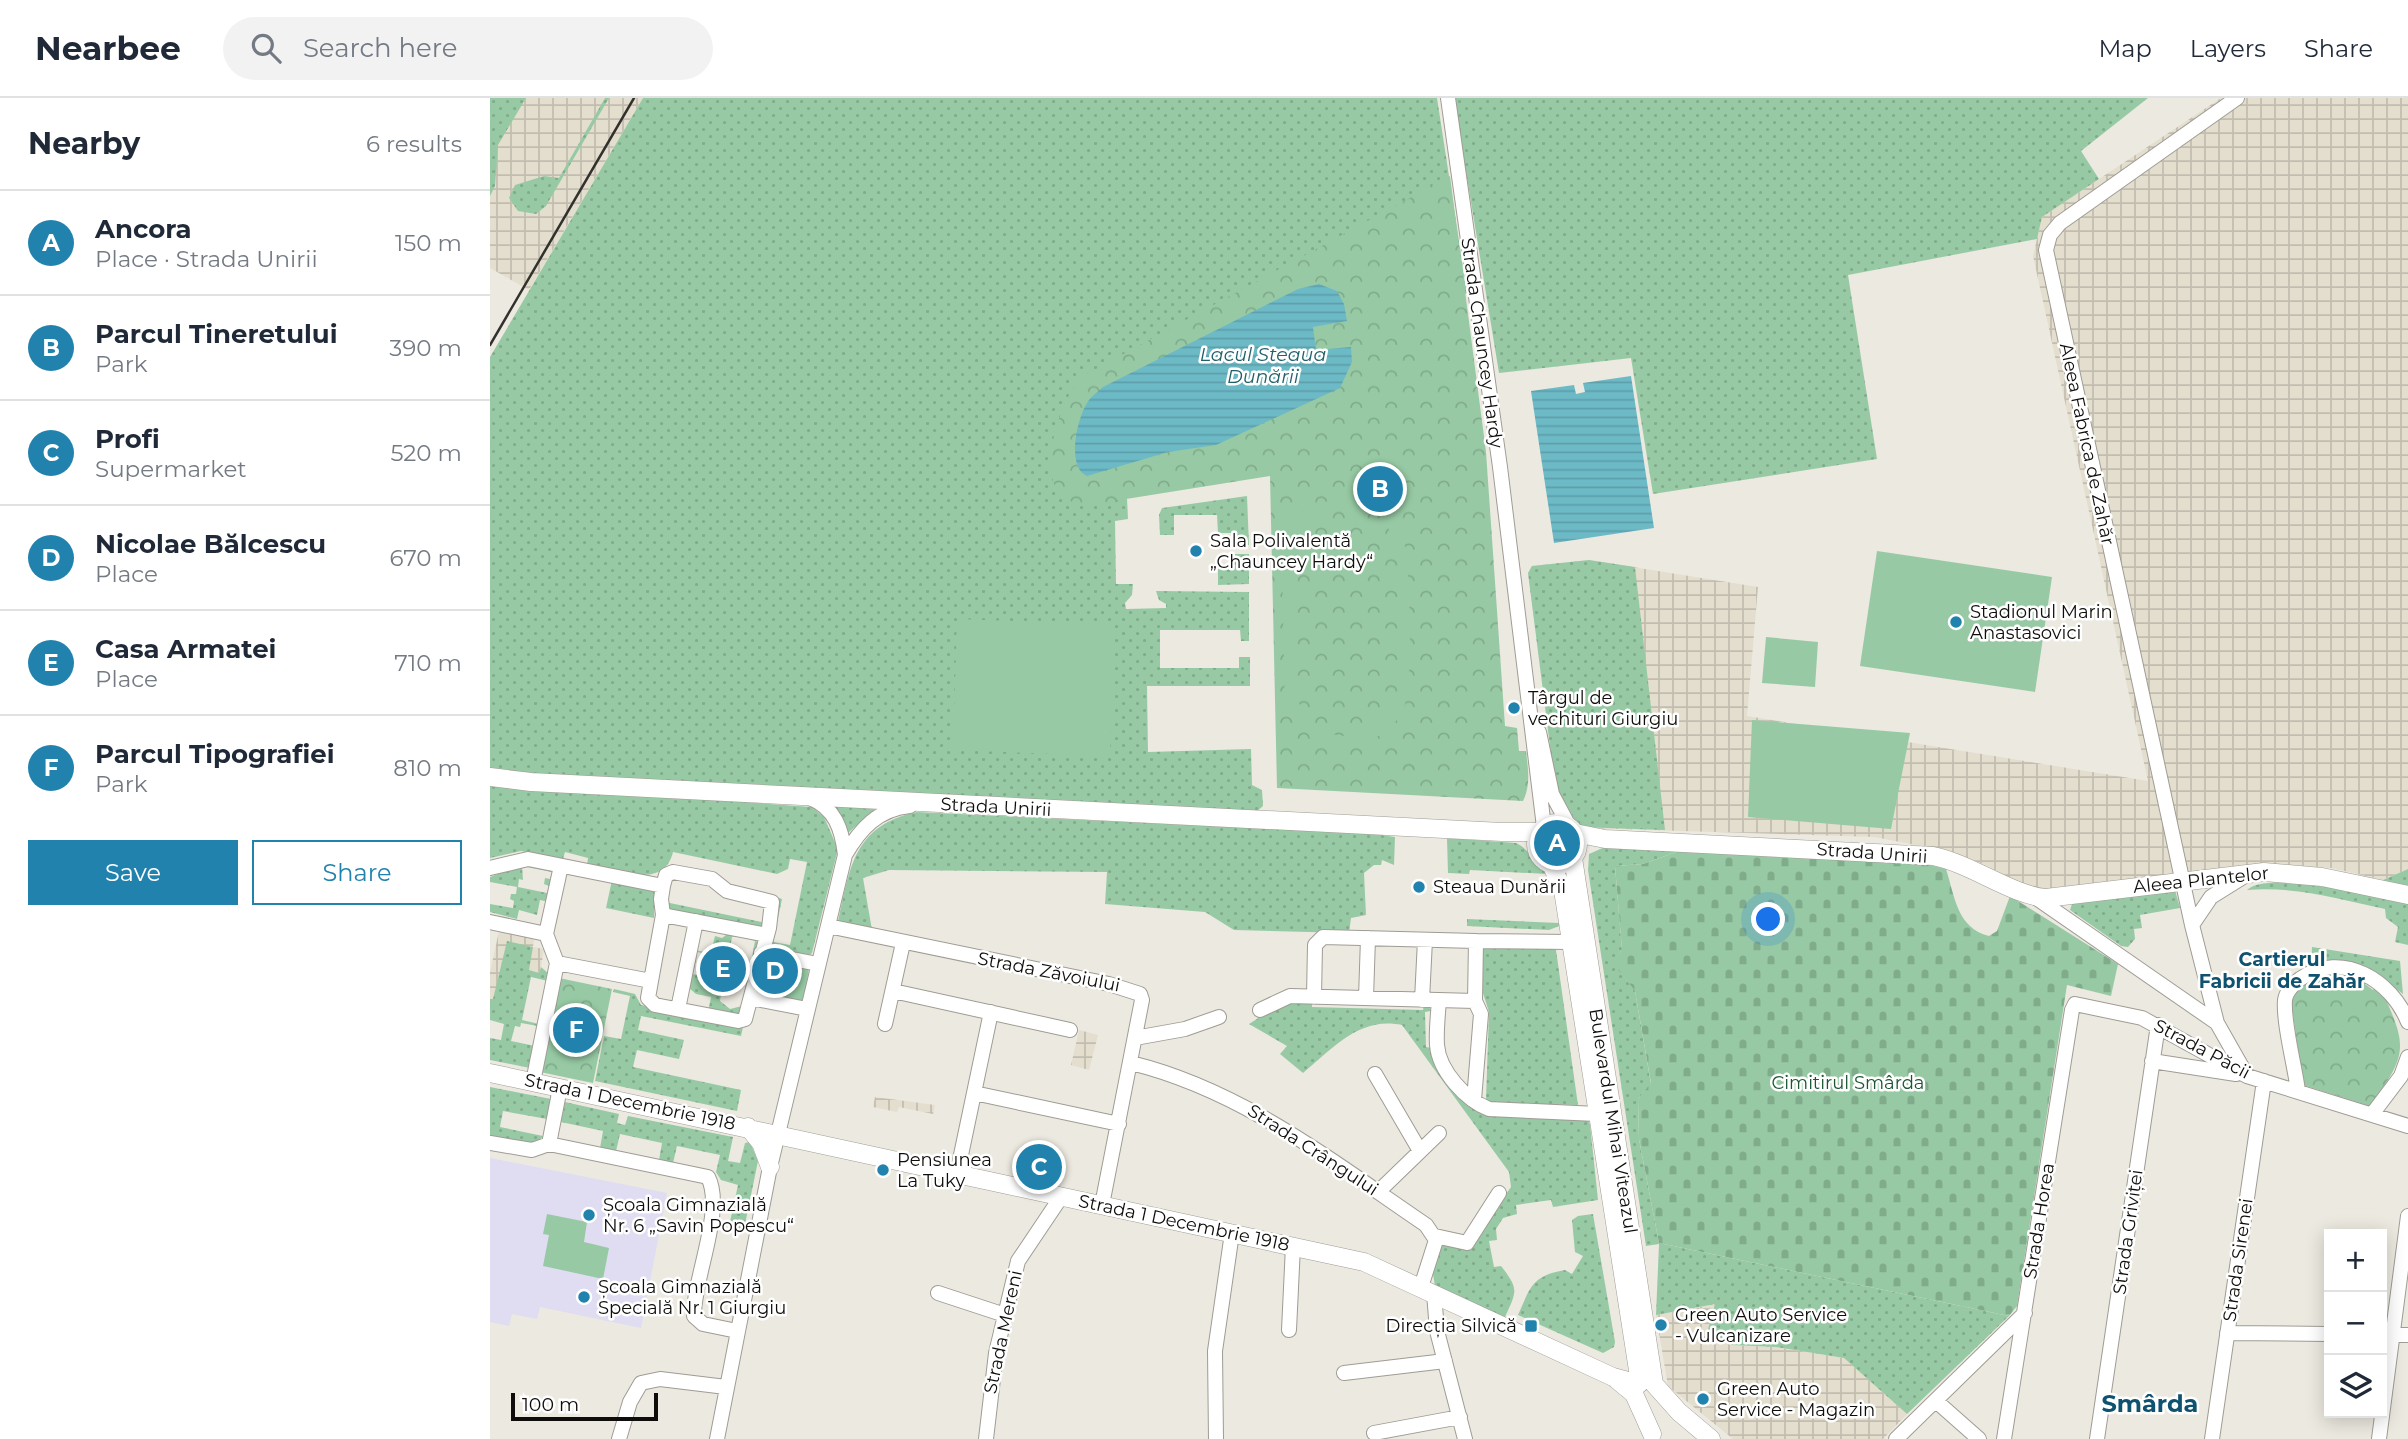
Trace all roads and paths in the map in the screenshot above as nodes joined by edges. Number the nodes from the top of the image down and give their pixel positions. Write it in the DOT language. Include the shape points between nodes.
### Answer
graph roads {
  1 [pos="1448,98"];
  2 [pos="2237,98"];
  3 [pos="1515,589"];
  4 [pos="490,777"];
  5 [pos="808,797"];
  6 [pos="925,804"];
  7 [pos="1572,830"];
  8 [pos="1540,835"];
  9 [pos="1605,839"];
  10 [pos="845,855"];
  11 [pos="1574,855"];
  12 [pos="1551,863"];
  13 [pos="561,866"];
  14 [pos="490,868"];
  15 [pos="2253,872"];
  16 [pos="2182,881"];
  17 [pos="663,886"];
  18 [pos="2408,895"];
  19 [pos="2035,897"];
  20 [pos="663,915"];
  21 [pos="490,922"];
  22 [pos="696,922"];
  23 [pos="2192,925"];
  24 [pos="828,926"];
  25 [pos="546,934"];
  26 [pos="766,935"];
  27 [pos="1368,938"];
  28 [pos="1426,940"];
  29 [pos="1476,941"];
  30 [pos="1571,942"];
  31 [pos="902,943"];
  32 [pos="761,953"];
  33 [pos="557,963"];
  34 [pos="818,964"];
  35 [pos="651,981"];
  36 [pos="893,990"];
  37 [pos="1314,997"];
  38 [pos="751,998"];
  39 [pos="1366,998"];
  40 [pos="1422,1000"];
  41 [pos="1439,1000"];
  42 [pos="1475,1001"];
  43 [pos="2075,1004"];
  44 [pos="678,1009"];
  45 [pos="807,1009"];
  46 [pos="1260,1010"];
  47 [pos="991,1012"];
  48 [pos="1219,1017"];
  49 [pos="2408,1022"];
  50 [pos="2217,1023"];
  51 [pos="885,1024"];
  52 [pos="2158,1025"];
  53 [pos="1070,1030"];
  54 [pos="1135,1038"];
  55 [pos="2408,1057"];
  56 [pos="2152,1061"];
  57 [pos="1131,1063"];
  58 [pos="490,1073"];
  59 [pos="1375,1074"];
  60 [pos="2248,1076"];
  61 [pos="2264,1081"];
  62 [pos="533,1082"];
  63 [pos="560,1088"];
  64 [pos="2298,1091"];
  65 [pos="974,1093"];
  66 [pos="1474,1100"];
  67 [pos="2373,1113"];
  68 [pos="1597,1114"];
  69 [pos="1119,1124"];
  70 [pos="2408,1126"];
  71 [pos="748,1127"];
  72 [pos="778,1133"];
  73 [pos="1439,1133"];
  74 [pos="490,1143"];
  75 [pos="549,1144"];
  76 [pos="1420,1151"];
  77 [pos="770,1167"];
  78 [pos="957,1174"];
  79 [pos="1378,1192"];
  80 [pos="1499,1193"];
  81 [pos="1061,1197"];
  82 [pos="1102,1205"];
  83 [pos="2408,1216"];
  84 [pos="1232,1233"];
  85 [pos="1435,1236"];
  86 [pos="1293,1247"];
  87 [pos="1428,1290"];
  88 [pos="938,1293"];
  89 [pos="2025,1313"];
  90 [pos="1005,1315"];
  91 [pos="1289,1330"];
  92 [pos="737,1331"];
  93 [pos="2227,1334"];
  94 [pos="2324,1334"];
  95 [pos="2394,1335"];
  96 [pos="1634,1348"];
  97 [pos="1445,1361"];
  98 [pos="1344,1373"];
  99 [pos="1606,1374"];
  100 [pos="726,1387"];
  101 [pos="1647,1393"];
  102 [pos="1936,1401"];
  103 [pos="1460,1417"];
  104 [pos="1374,1433"];
  105 [pos="1653,1437"];
  106 [pos="619,1439"];
  107 [pos="717,1439"];
  108 [pos="986,1439"];
  109 [pos="1216,1439"];
  110 [pos="1465,1439"];
  111 [pos="1711,1439"];
  112 [pos="1896,1439"];
  113 [pos="1979,1439"];
  114 [pos="2004,1439"];
  115 [pos="2097,1439"];
  116 [pos="2212,1439"];
  117 [pos="2379,1439"];
  1 -- 3 [label="street, Strada Chauncey Hardy"];
  2 -- 16 [label="street, Aleea Fabrica de Zahăr" via="2060,223 2046,250"];
  3 -- 7 [label="street, Strada Chauncey Hardy" via="1549,784"];
  3 -- 8 [label="street, Strada Chauncey Hardy"];
  4 -- 5 [label="main road, Strada Unirii"];
  5 -- 6 [label="main road, Strada Unirii"];
  5 -- 10 [label="street" via="822,803 834,817"];
  6 -- 8 [label="main road, Strada Unirii"];
  6 -- 10 [label="street" via="879,815 860,831"];
  7 -- 8 [label="main road" via="1555,822"];
  7 -- 9 [label="main road, Strada Unirii"];
  7 -- 11 [label="main road" via="1578,841"];
  8 -- 12 [label="main road" via="1541,857"];
  9 -- 11 [label="main road, Strada Unirii"];
  9 -- 19 [label="main road, Strada Unirii" via="1933,856 1966,865"];
  10 -- 24 [label="street"];
  11 -- 12 [label="main road" via="1563,864"];
  11 -- 101 [label="main road, Bulevardul Mihai Viteazul"];
  12 -- 30 [label="main road, Bulevardul Mihai Viteazul" via="1561,881"];
  13 -- 14 [label="street" via="525,859"];
  13 -- 17 [label="street"];
  13 -- 25 [label="street"];
  15 -- 16 [label="main road, Aleea Plantelor"];
  15 -- 18 [label="main road, Aleea Plantelor" via="2322,877"];
  15 -- 23 [label="street" via="2211,897"];
  16 -- 19 [label="main road, Aleea Plantelor"];
  16 -- 23 [label="street, Aleea Fabrica de Zahăr"];
  17 -- 20 [label="street"];
  17 -- 26 [label="street" via="666,875 673,872 713,879 727,891 769,900 773,911"];
  19 -- 50 [label="street, Strada Unirii"];
  20 -- 22 [label="street"];
  20 -- 35 [label="street"];
  21 -- 25 [label="street"];
  22 -- 26 [label="street"];
  22 -- 44 [label="street"];
  23 -- 50 [label="street"];
  24 -- 31 [label="street, Strada Zăvoiului"];
  24 -- 34 [label="street"];
  25 -- 33 [label="street"];
  26 -- 32 [label="street"];
  27 -- 28 [label="street"];
  27 -- 37 [label="street" via="1318,940"];
  27 -- 39 [label="street"];
  28 -- 29 [label="street"];
  28 -- 40 [label="street"];
  29 -- 30 [label="street"];
  29 -- 42 [label="street"];
  30 -- 68 [label="main road, Bulevardul Mihai Viteazul"];
  31 -- 36 [label="street"];
  31 -- 54 [label="street, Strada Zăvoiului" via="1135,989 1142,1000"];
  32 -- 34 [label="street"];
  32 -- 38 [label="street"];
  33 -- 35 [label="street"];
  33 -- 62 [label="street"];
  34 -- 45 [label="street"];
  35 -- 44 [label="street" via="650,1001"];
  36 -- 47 [label="street"];
  36 -- 51 [label="street"];
  37 -- 39 [label="street"];
  37 -- 46 [label="street" via="1286,997"];
  38 -- 44 [label="street" via="747,1016 738,1021"];
  38 -- 45 [label="street"];
  39 -- 40 [label="street"];
  40 -- 41 [label="street"];
  41 -- 42 [label="street"];
  41 -- 66 [label="street" via="1438,1052 1451,1077"];
  42 -- 66 [label="street" via="1481,1014"];
  43 -- 52 [label="street, Strada Păcii"];
  43 -- 89 [label="street, Strada Horea"];
  45 -- 72 [label="street"];
  47 -- 53 [label="street"];
  47 -- 65 [label="street"];
  48 -- 54 [label="street"];
  49 -- 64 [label="street" via="2392,992 2368,975 2334,968 2303,976 2285,1000"];
  50 -- 60 [label="street"];
  52 -- 56 [label="street, Strada Griviței"];
  52 -- 60 [label="street, Strada Păcii"];
  54 -- 57 [label="street, Strada Zăvoiului"];
  55 -- 67 [label="street" via="2401,1076"];
  56 -- 60 [label="street"];
  56 -- 115 [label="street, Strada Griviței"];
  57 -- 69 [label="street, Strada Zăvoiului"];
  57 -- 79 [label="street, Strada Crângului" via="1188,1080 1248,1107"];
  58 -- 62 [label="main road, Strada 1 Decembrie 1918"];
  59 -- 76 [label="street"];
  60 -- 61 [label="street, Strada Păcii"];
  61 -- 64 [label="street, Strada Păcii"];
  61 -- 93 [label="street, Strada Sirenei"];
  62 -- 63 [label="main road, Strada 1 Decembrie 1918"];
  63 -- 71 [label="main road, Strada 1 Decembrie 1918"];
  63 -- 75 [label="street"];
  64 -- 67 [label="street, Strada Păcii"];
  65 -- 69 [label="street"];
  65 -- 78 [label="street"];
  66 -- 68 [label="street" via="1489,1108"];
  67 -- 70 [label="street, Strada Păcii"];
  68 -- 96 [label="main road, Bulevardul Mihai Viteazul"];
  69 -- 82 [label="street, Strada Zăvoiului"];
  71 -- 72 [label="main road, Strada 1 Decembrie 1918"];
  71 -- 77 [label="main road" via="764,1148"];
  72 -- 77 [label="street"];
  72 -- 78 [label="main road, Strada 1 Decembrie 1918"];
  73 -- 76 [label="street"];
  74 -- 75 [label="street" via="531,1150"];
  75 -- 92 [label="street" via="708,1177 712,1188 710,1227 694,1316 703,1324"];
  76 -- 79 [label="street"];
  77 -- 92 [label="street"];
  78 -- 81 [label="main road, Strada 1 Decembrie 1918"];
  79 -- 85 [label="street, Strada Crângului"];
  80 -- 85 [label="street" via="1468,1243"];
  81 -- 82 [label="main road, Strada 1 Decembrie 1918"];
  81 -- 90 [label="street, Strada Mereni" via="1021,1254"];
  82 -- 84 [label="main road, Strada 1 Decembrie 1918"];
  83 -- 95 [label="street"];
  84 -- 86 [label="main road, Strada 1 Decembrie 1918"];
  84 -- 109 [label="street" via="1215,1351"];
  85 -- 87 [label="street"];
  86 -- 87 [label="main road, Strada 1 Decembrie 1918" via="1364,1262"];
  86 -- 91 [label="street"];
  87 -- 97 [label="street"];
  87 -- 99 [label="main road, Strada 1 Decembrie 1918"];
  88 -- 90 [label="street"];
  89 -- 102 [label="street"];
  89 -- 114 [label="street, Strada Horea"];
  90 -- 108 [label="street, Strada Mereni"];
  92 -- 100 [label="street"];
  93 -- 94 [label="street"];
  93 -- 116 [label="street, Strada Sirenei"];
  95 -- 117 [label="street"];
  96 -- 99 [label="main road"];
  96 -- 101 [label="main road, Bulevardul Mihai Viteazul"];
  97 -- 98 [label="street"];
  97 -- 103 [label="street"];
  99 -- 101 [label="main road, Strada 1 Decembrie 1918"];
  100 -- 106 [label="street" via="660,1379 641,1383"];
  100 -- 107 [label="street"];
  101 -- 105 [label="main road, Bulevardul Mihai Viteazul"];
  101 -- 111 [label="main road, Strada 1 Decembrie 1918"];
  102 -- 112 [label="street"];
  102 -- 113 [label="street"];
  103 -- 104 [label="street"];
  103 -- 110 [label="street"];
}
